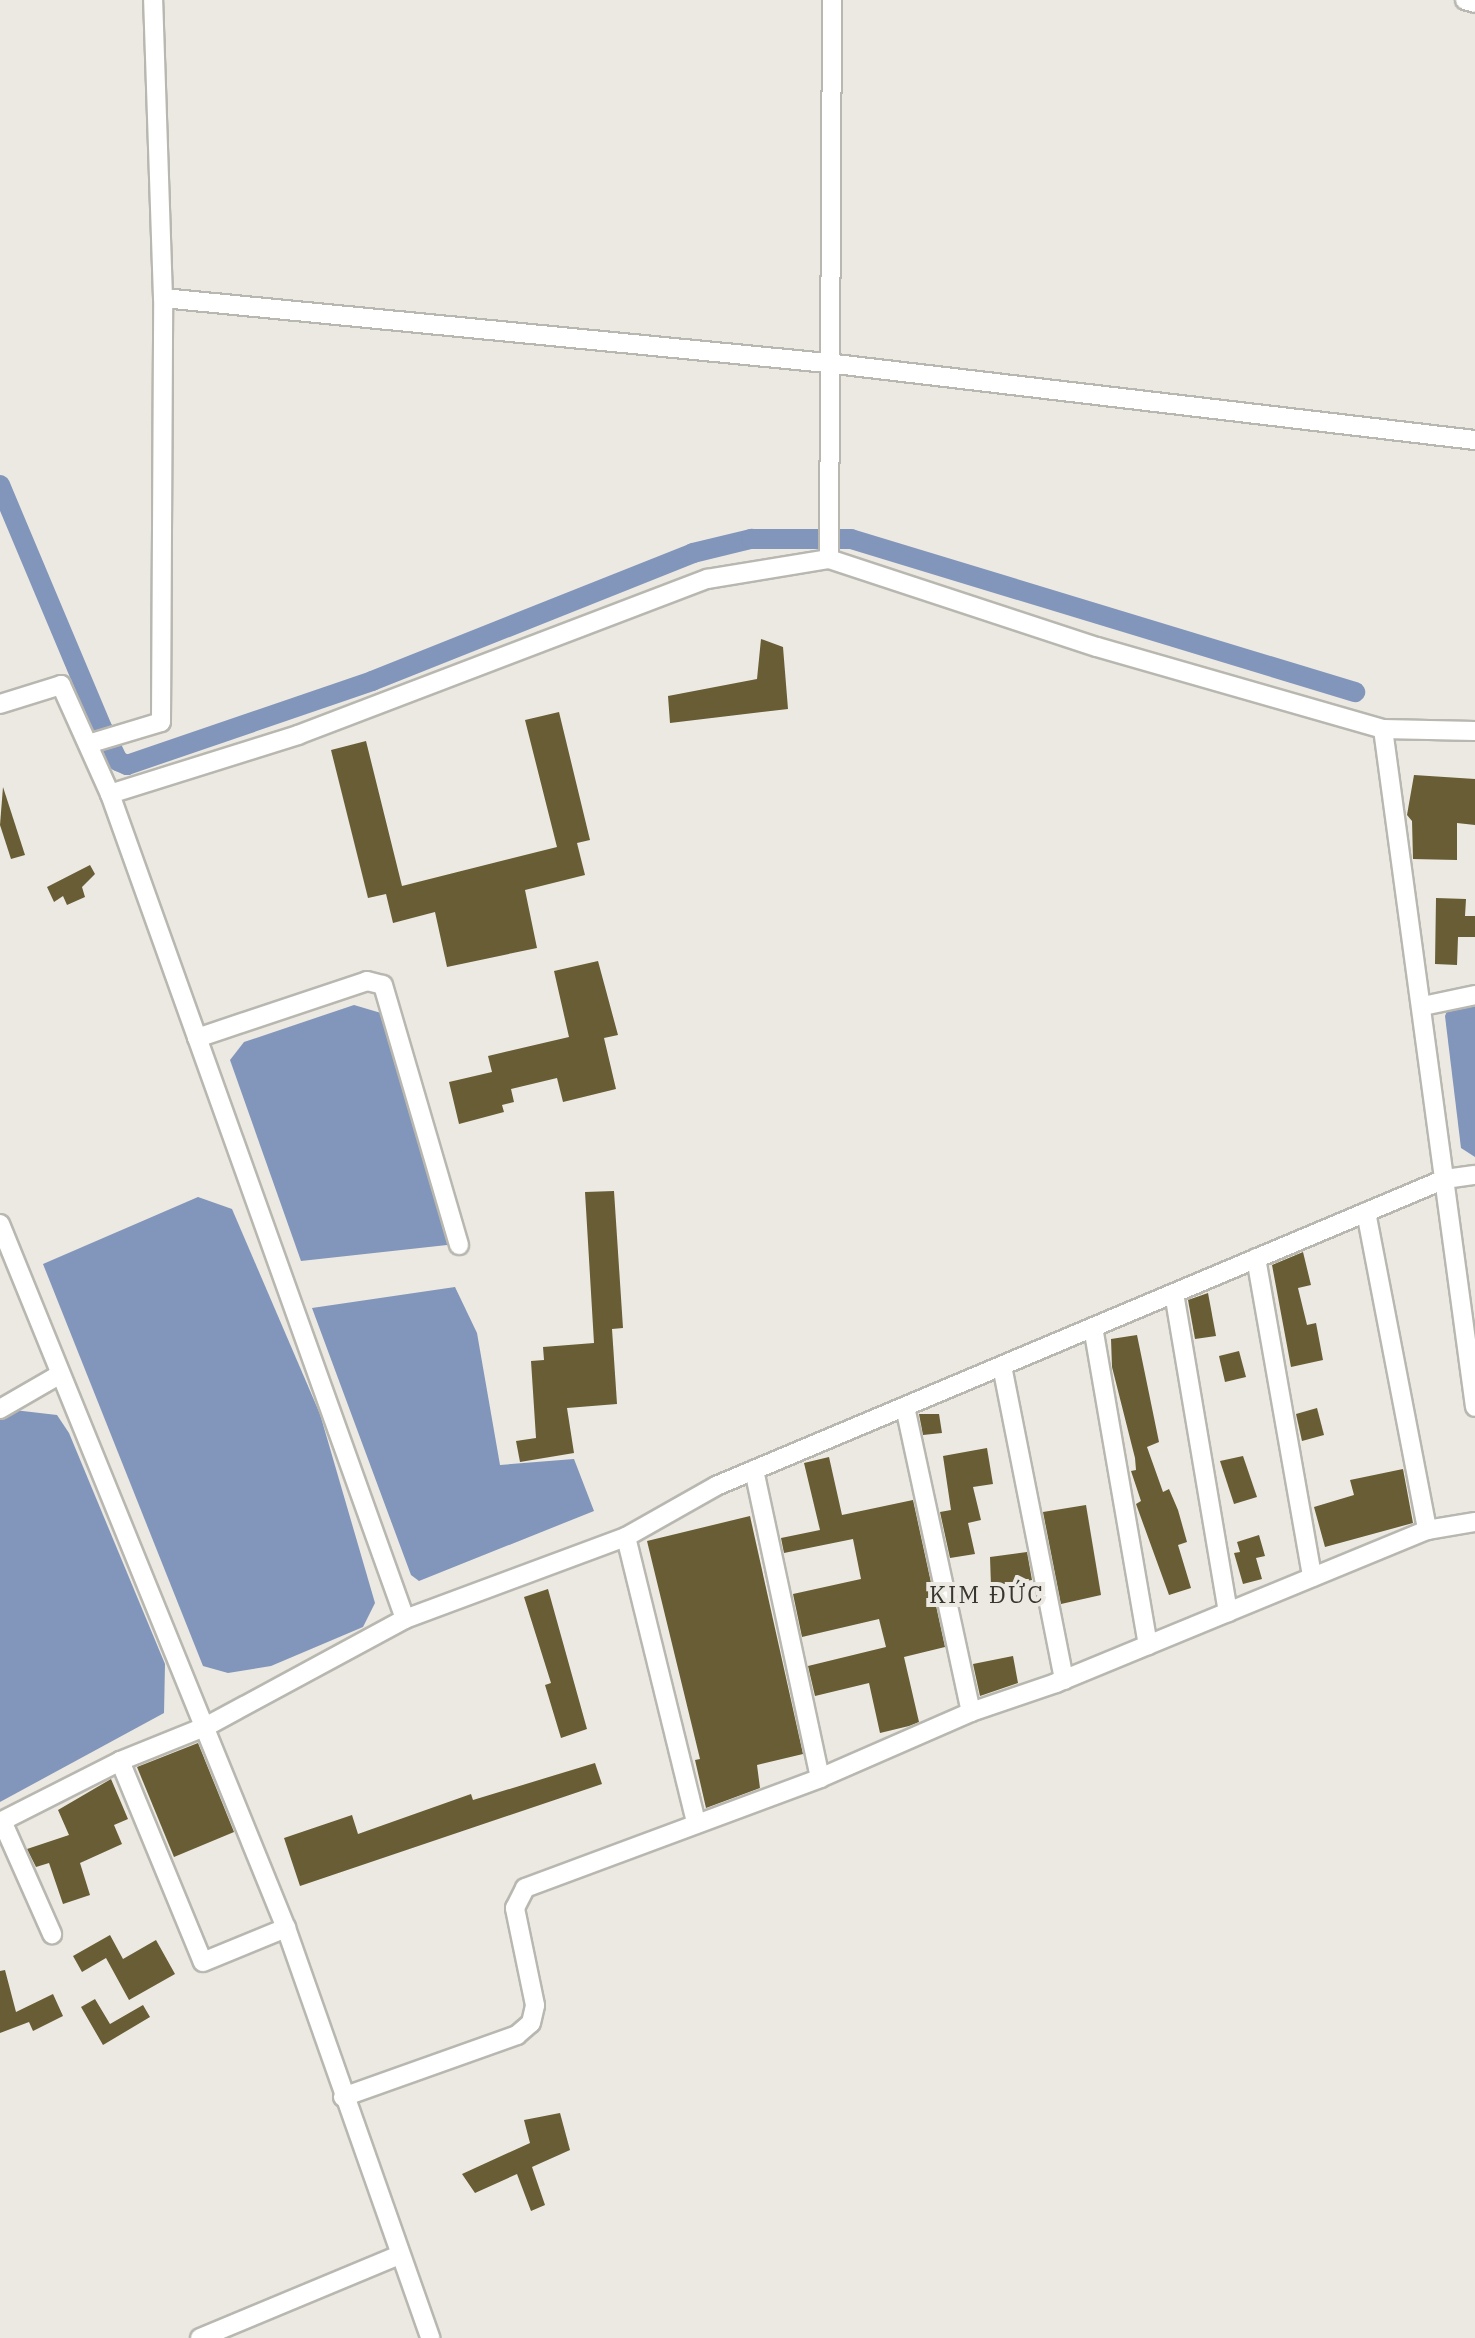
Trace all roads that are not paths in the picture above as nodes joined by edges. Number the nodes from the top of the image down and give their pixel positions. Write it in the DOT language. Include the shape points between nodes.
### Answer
graph roads {
  1 [pos="153,0"];
  2 [pos="832,0"];
  3 [pos="1465,0"];
  4 [pos="1475,3"];
  5 [pos="163,298"];
  6 [pos="827,363"];
  7 [pos="1475,440"];
  8 [pos="828,553"];
  9 [pos="0,704"];
  10 [pos="1383,729"];
  11 [pos="1475,731"];
  12 [pos="92,744"];
  13 [pos="110,794"];
  14 [pos="1475,995"];
  15 [pos="1423,1006"];
  16 [pos="197,1038"];
  17 [pos="1475,1175"];
  18 [pos="1445,1179"];
  19 [pos="1366,1212"];
  20 [pos="0,1224"];
  21 [pos="459,1245"];
  22 [pos="1256,1258"];
  23 [pos="1174,1293"];
  24 [pos="1093,1327"];
  25 [pos="1002,1366"];
  26 [pos="59,1375"];
  27 [pos="905,1407"];
  28 [pos="1475,1407"];
  29 [pos="0,1409"];
  30 [pos="754,1470"];
  31 [pos="1475,1522"];
  32 [pos="1427,1530"];
  33 [pos="626,1537"];
  34 [pos="1312,1577"];
  35 [pos="1228,1612"];
  36 [pos="405,1619"];
  37 [pos="1148,1645"];
  38 [pos="1064,1680"];
  39 [pos="971,1712"];
  40 [pos="207,1726"];
  41 [pos="120,1761"];
  42 [pos="820,1778"];
  43 [pos="1,1822"];
  44 [pos="696,1822"];
  45 [pos="286,1928"];
  46 [pos="52,1934"];
  47 [pos="343,2097"];
  48 [pos="399,2255"];
  49 [pos="200,2338"];
  50 [pos="430,2338"];
  1 -- 5 [label="street"];
  2 -- 6 [label="street"];
  3 -- 4 [label="street"];
  5 -- 6 [label="street"];
  5 -- 12 [label="street" via="161,722"];
  6 -- 7 [label="street"];
  6 -- 8 [label="street"];
  8 -- 10 [label="street" via="1097,647"];
  8 -- 13 [label="street" via="707,579 298,735"];
  9 -- 12 [label="street" via="61,685"];
  10 -- 11 [label="street"];
  10 -- 15 [label="street"];
  12 -- 13 [label="street"];
  13 -- 16 [label="street"];
  14 -- 15 [label="street"];
  15 -- 18 [label="street"];
  16 -- 21 [label="street" via="367,981 383,985"];
  16 -- 36 [label="street"];
  17 -- 18 [label="street"];
  18 -- 19 [label="street"];
  18 -- 28 [label="street"];
  19 -- 22 [label="street"];
  19 -- 32 [label="street"];
  20 -- 26 [label="street"];
  22 -- 23 [label="street"];
  22 -- 34 [label="street"];
  23 -- 24 [label="street"];
  23 -- 35 [label="street"];
  24 -- 25 [label="street"];
  24 -- 37 [label="street"];
  25 -- 27 [label="street"];
  25 -- 38 [label="street"];
  26 -- 29 [label="street"];
  26 -- 40 [label="street"];
  27 -- 30 [label="street"];
  27 -- 39 [label="street"];
  30 -- 33 [label="street"];
  30 -- 42 [label="street"];
  31 -- 32 [label="street"];
  32 -- 34 [label="street"];
  33 -- 36 [label="street"];
  33 -- 44 [label="street"];
  34 -- 35 [label="street"];
  35 -- 37 [label="street"];
  36 -- 40 [label="street"];
  37 -- 38 [label="street"];
  38 -- 39 [label="street"];
  39 -- 42 [label="street"];
  40 -- 41 [label="street"];
  40 -- 45 [label="street"];
  41 -- 43 [label="street"];
  41 -- 45 [label="street" via="203,1962"];
  42 -- 44 [label="street"];
  43 -- 46 [label="street"];
  44 -- 47 [label="street" via="525,1888 515,1908 516,1930 535,2005 531,2023 517,2035"];
  45 -- 47 [label="street"];
  47 -- 48 [label="street"];
  48 -- 49 [label="street"];
  48 -- 50 [label="street"];
}
